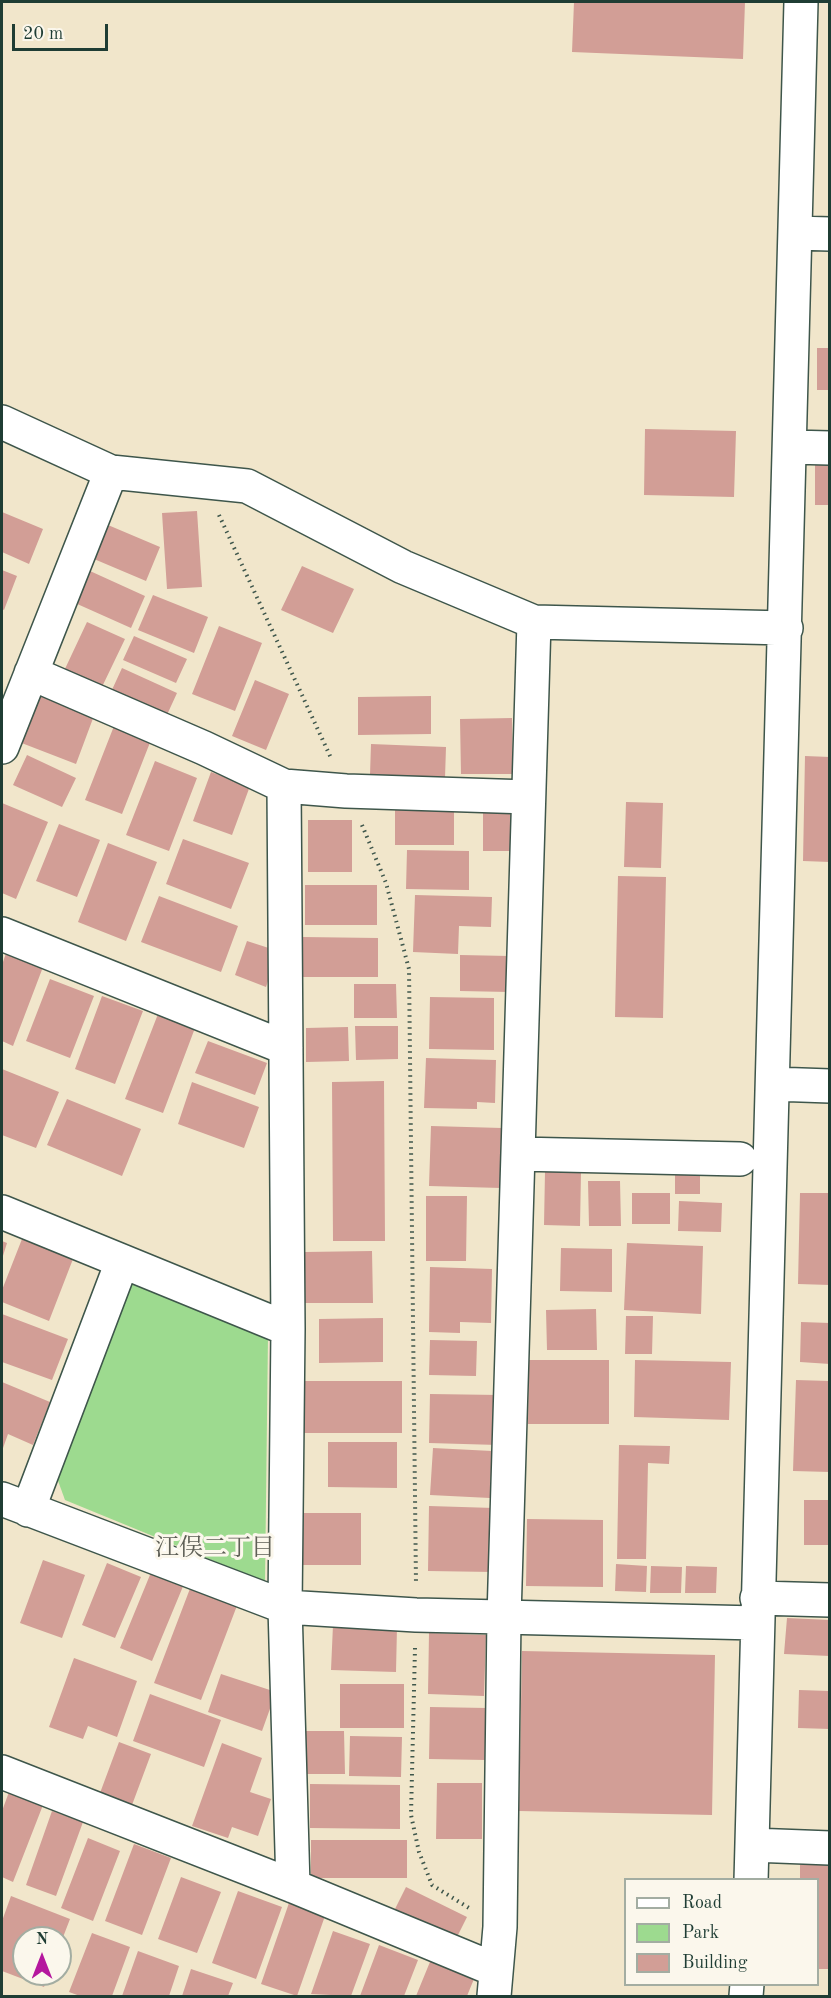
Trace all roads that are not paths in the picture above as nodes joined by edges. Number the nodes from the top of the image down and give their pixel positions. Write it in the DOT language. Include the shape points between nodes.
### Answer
graph roads {
  1 [pos="801,2"];
  2 [pos="795,233"];
  3 [pos="830,234"];
  4 [pos="2,423"];
  5 [pos="791,447"];
  6 [pos="830,448"];
  7 [pos="111,472"];
  8 [pos="534,622"];
  9 [pos="786,628"];
  10 [pos="31,673"];
  11 [pos="2,747"];
  12 [pos="284,786"];
  13 [pos="528,797"];
  14 [pos="2,934"];
  15 [pos="286,1048"];
  16 [pos="773,1084"];
  17 [pos="830,1086"];
  18 [pos="518,1154"];
  19 [pos="740,1160"];
  20 [pos="2,1212"];
  21 [pos="122,1262"];
  22 [pos="288,1329"];
  23 [pos="15,1505"];
  24 [pos="830,1600"];
  25 [pos="285,1607"];
  26 [pos="757,1610"];
  27 [pos="504,1617"];
  28 [pos="2,1772"];
  29 [pos="752,1845"];
  30 [pos="830,1848"];
  31 [pos="751,1878"];
  32 [pos="293,1887"];
  33 [pos="495,1983"];
  1 -- 2 [label="street"];
  2 -- 3 [label="street"];
  2 -- 5 [label="street"];
  4 -- 7 [label="street"];
  5 -- 6 [label="street"];
  5 -- 9 [label="street"];
  7 -- 8 [label="street" via="247,486 403,567"];
  7 -- 10 [label="street"];
  8 -- 9 [label="street"];
  8 -- 13 [label="street"];
  9 -- 16 [label="street"];
  10 -- 11 [label="street"];
  10 -- 12 [label="street"];
  12 -- 13 [label="street"];
  12 -- 15 [label="street"];
  13 -- 18 [label="street"];
  14 -- 15 [label="street"];
  15 -- 22 [label="street"];
  16 -- 17 [label="street"];
  16 -- 26 [label="street"];
  18 -- 19 [label="street"];
  18 -- 27 [label="street"];
  20 -- 21 [label="street"];
  21 -- 22 [label="street"];
  21 -- 23 [label="street"];
  22 -- 25 [label="street"];
  23 -- 25 [label="street"];
  24 -- 26 [label="street"];
  25 -- 27 [label="street"];
  25 -- 32 [label="street"];
  26 -- 27 [label="street"];
  26 -- 29 [label="street"];
  27 -- 33 [label="street" via="500,1927"];
  28 -- 32 [label="street"];
  29 -- 30 [label="street"];
  29 -- 31 [label="street"];
  32 -- 33 [label="street"];
}
